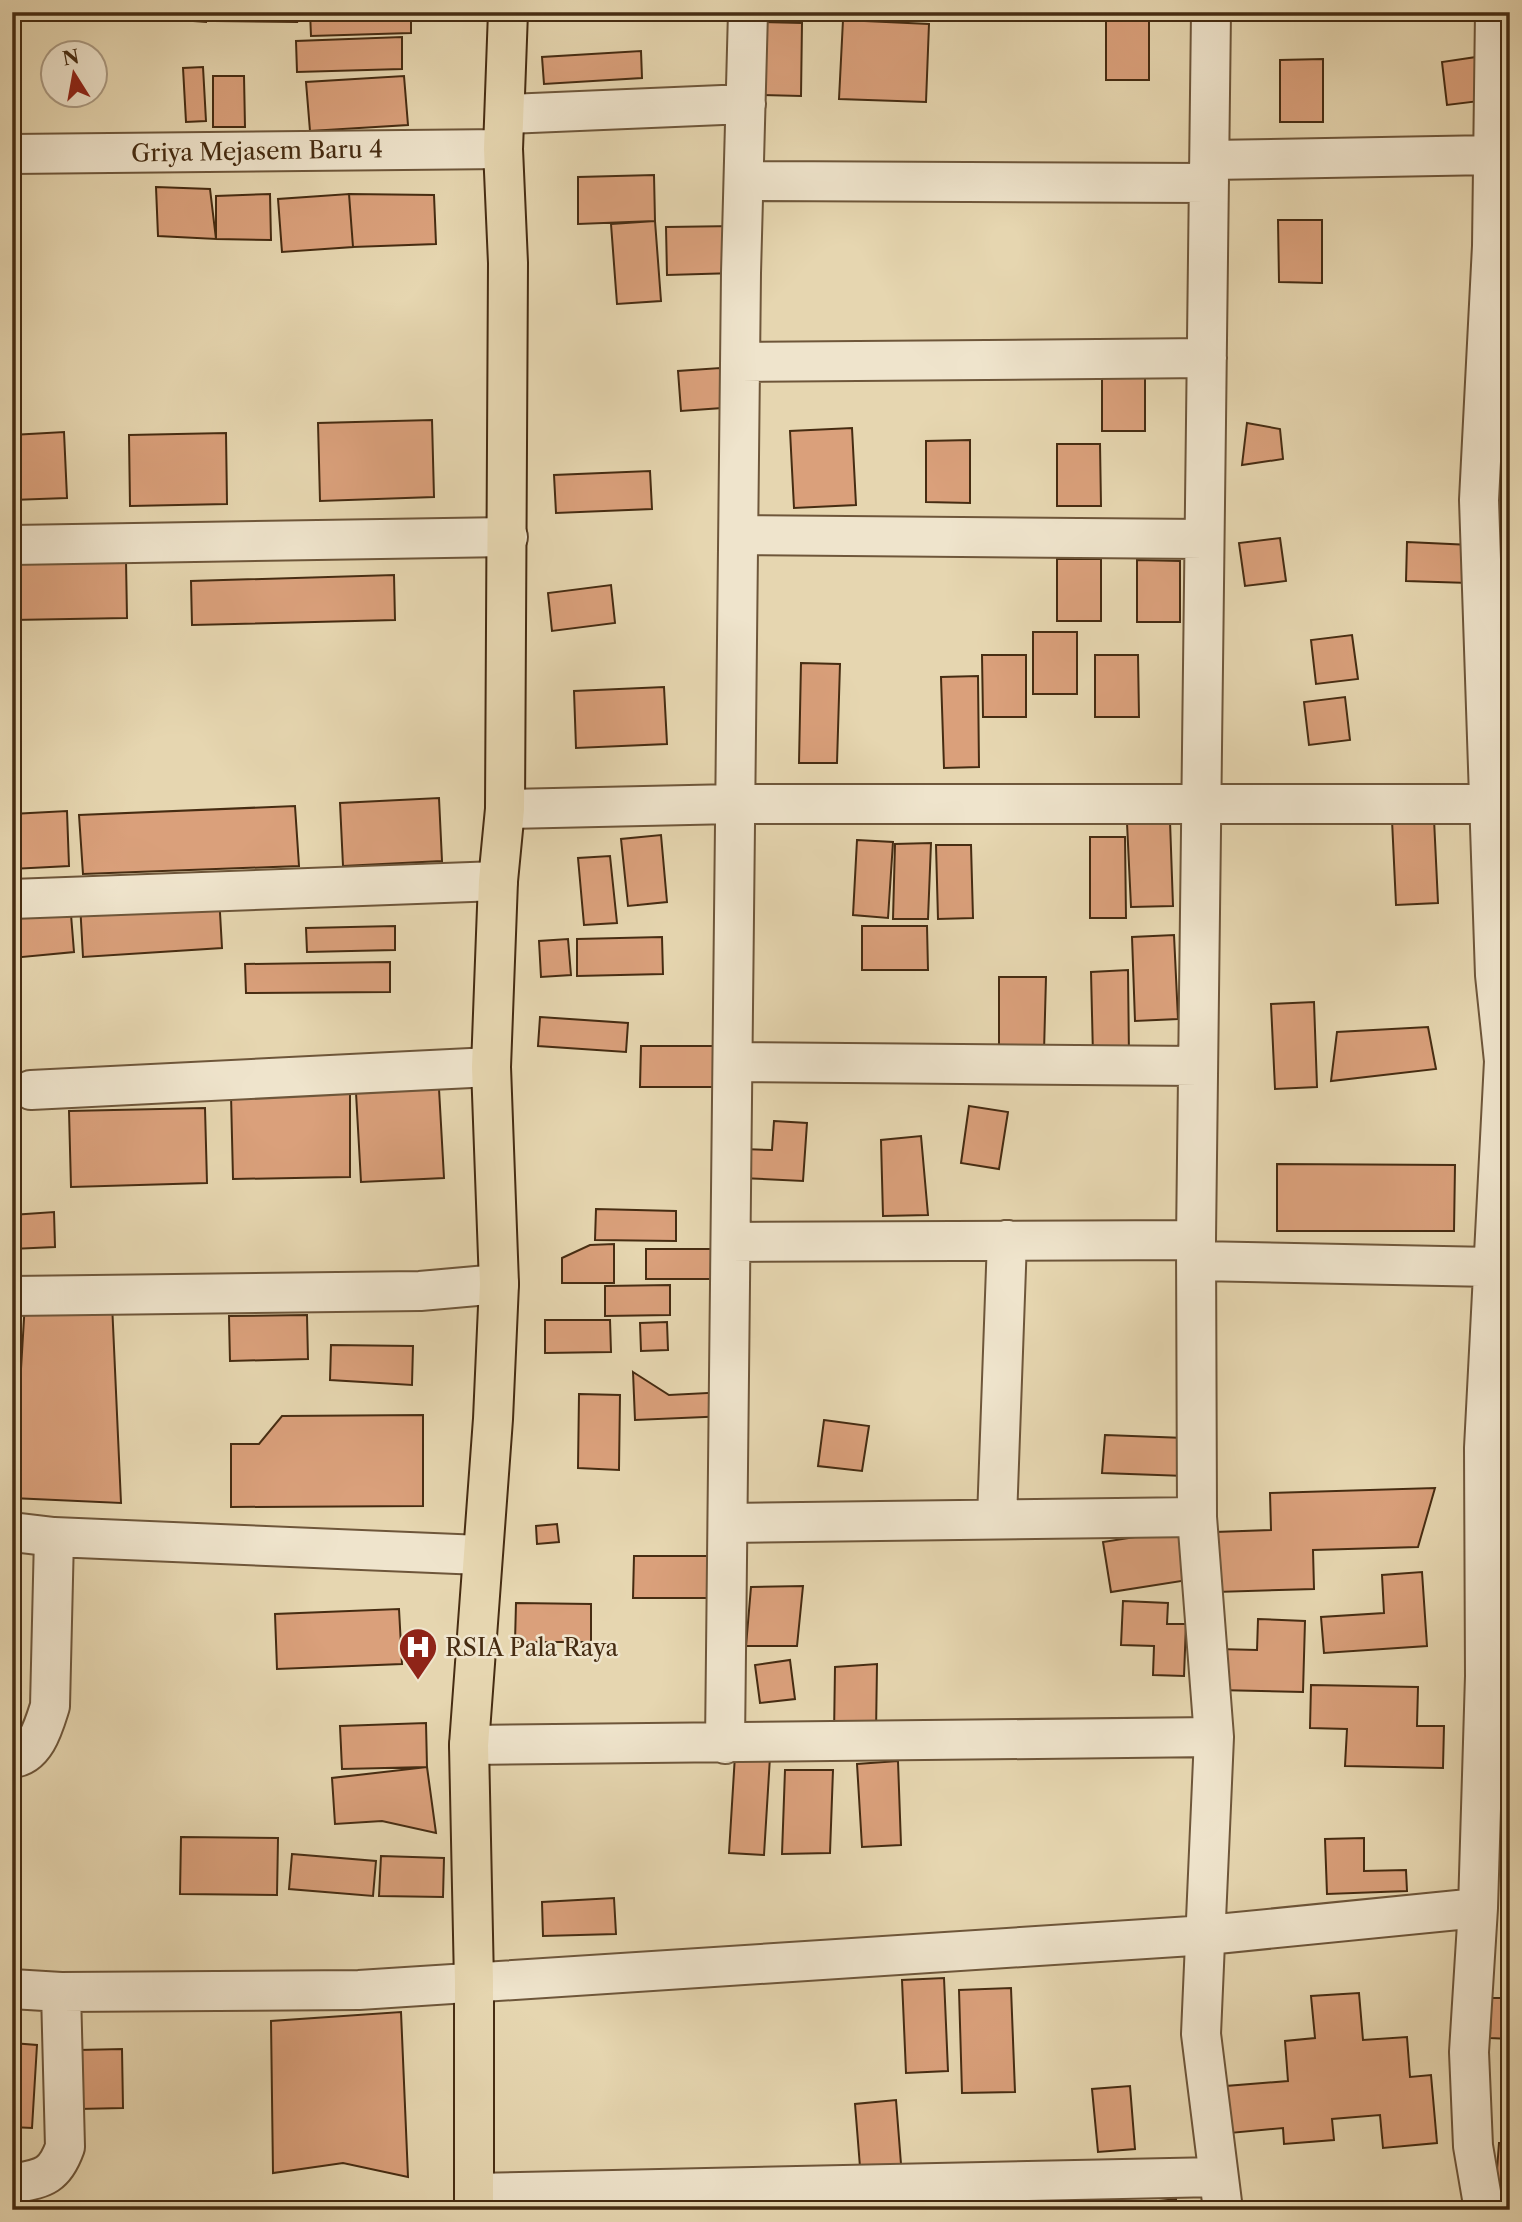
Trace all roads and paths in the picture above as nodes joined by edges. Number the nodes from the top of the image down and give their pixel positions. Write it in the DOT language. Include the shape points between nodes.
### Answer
graph roads {
  1 [pos="508,12"];
  2 [pos="748,12"];
  3 [pos="1212,12"];
  4 [pos="1495,12"];
  5 [pos="746,104"];
  6 [pos="504,132"];
  7 [pos="12,154"];
  8 [pos="1493,155"];
  9 [pos="1209,171"];
  10 [pos="745,181"];
  11 [pos="1502,193"];
  12 [pos="1207,358"];
  13 [pos="742,362"];
  14 [pos="739,535"];
  15 [pos="508,537"];
  16 [pos="1204,539"];
  17 [pos="12,545"];
  18 [pos="1201,802"];
  19 [pos="734,804"];
  20 [pos="1489,804"];
  21 [pos="505,808"];
  22 [pos="498,881"];
  23 [pos="12,899"];
  24 [pos="1507,1061"];
  25 [pos="733,1062"];
  26 [pos="1198,1066"];
  27 [pos="491,1068"];
  28 [pos="31,1090"];
  29 [pos="1007,1240"];
  30 [pos="731,1241"];
  31 [pos="1197,1251"];
  32 [pos="1492,1267"];
  33 [pos="499,1284"];
  34 [pos="12,1296"];
  35 [pos="1497,1448"];
  36 [pos="1197,1517"];
  37 [pos="997,1519"];
  38 [pos="728,1523"];
  39 [pos="12,1532"];
  40 [pos="54,1537"];
  41 [pos="481,1555"];
  42 [pos="1497,1675"];
  43 [pos="1214,1737"];
  44 [pos="725,1744"];
  45 [pos="469,1745"];
  46 [pos="12,1758"];
  47 [pos="1478,1908"];
  48 [pos="1207,1935"];
  49 [pos="474,1982"];
  50 [pos="12,1989"];
  51 [pos="61,1992"];
  52 [pos="12,2184"];
  53 [pos="1220,2193"];
  54 [pos="722,2198"];
  55 [pos="474,2201"];
  56 [pos="1484,2210"];
  1 -- 6 [label="main road"];
  2 -- 5 [label="street"];
  3 -- 9 [label="street"];
  4 -- 8 [label="street"];
  5 -- 6 [label="street, Griya Mejasem Baru 4"];
  5 -- 10 [label="street"];
  6 -- 7 [label="street, Griya Mejasem Baru 4"];
  6 -- 15 [label="main road"];
  8 -- 9 [label="street"];
  8 -- 11 [label="street"];
  9 -- 10 [label="street"];
  9 -- 12 [label="street"];
  10 -- 13 [label="street"];
  11 -- 20 [label="street" via="1479,500"];
  12 -- 13 [label="street"];
  12 -- 16 [label="street"];
  13 -- 14 [label="street"];
  14 -- 16 [label="street"];
  14 -- 19 [label="street"];
  15 -- 17 [label="street"];
  15 -- 21 [label="main road"];
  16 -- 18 [label="street"];
  18 -- 19 [label="street"];
  18 -- 20 [label="street"];
  18 -- 26 [label="street"];
  19 -- 21 [label="street"];
  19 -- 25 [label="street"];
  20 -- 24 [label="street" via="1495,975"];
  21 -- 22 [label="main road"];
  22 -- 23 [label="street"];
  22 -- 27 [label="main road"];
  24 -- 32 [label="street"];
  25 -- 26 [label="street"];
  25 -- 30 [label="street"];
  26 -- 31 [label="street"];
  27 -- 28 [label="street"];
  27 -- 33 [label="main road"];
  29 -- 30 [label="street"];
  29 -- 31 [label="street"];
  29 -- 37 [label="street"];
  30 -- 38 [label="street"];
  31 -- 32 [label="street"];
  31 -- 36 [label="street"];
  32 -- 35 [label="street"];
  33 -- 34 [label="street" via="419,1291"];
  33 -- 41 [label="main road" via="494,1419"];
  35 -- 42 [label="street"];
  36 -- 37 [label="street"];
  36 -- 43 [label="street"];
  37 -- 38 [label="street"];
  38 -- 44 [label="street"];
  39 -- 40 [label="street"];
  40 -- 41 [label="street"];
  40 -- 46 [label="street" via="50,1706 32,1747"];
  41 -- 45 [label="main road"];
  42 -- 47 [label="street"];
  43 -- 44 [label="street"];
  43 -- 48 [label="street"];
  44 -- 45 [label="street"];
  45 -- 49 [label="main road"];
  47 -- 48 [label="street"];
  47 -- 56 [label="street" via="1469,2052 1474,2146"];
  48 -- 49 [label="street"];
  48 -- 53 [label="street" via="1200,2034"];
  49 -- 51 [label="street" via="359,1990"];
  49 -- 55 [label="main road"];
  50 -- 51 [label="street"];
  51 -- 52 [label="street" via="65,2147 59,2165 50,2173"];
  53 -- 54 [label="street"];
  54 -- 55 [label="street"];
}
